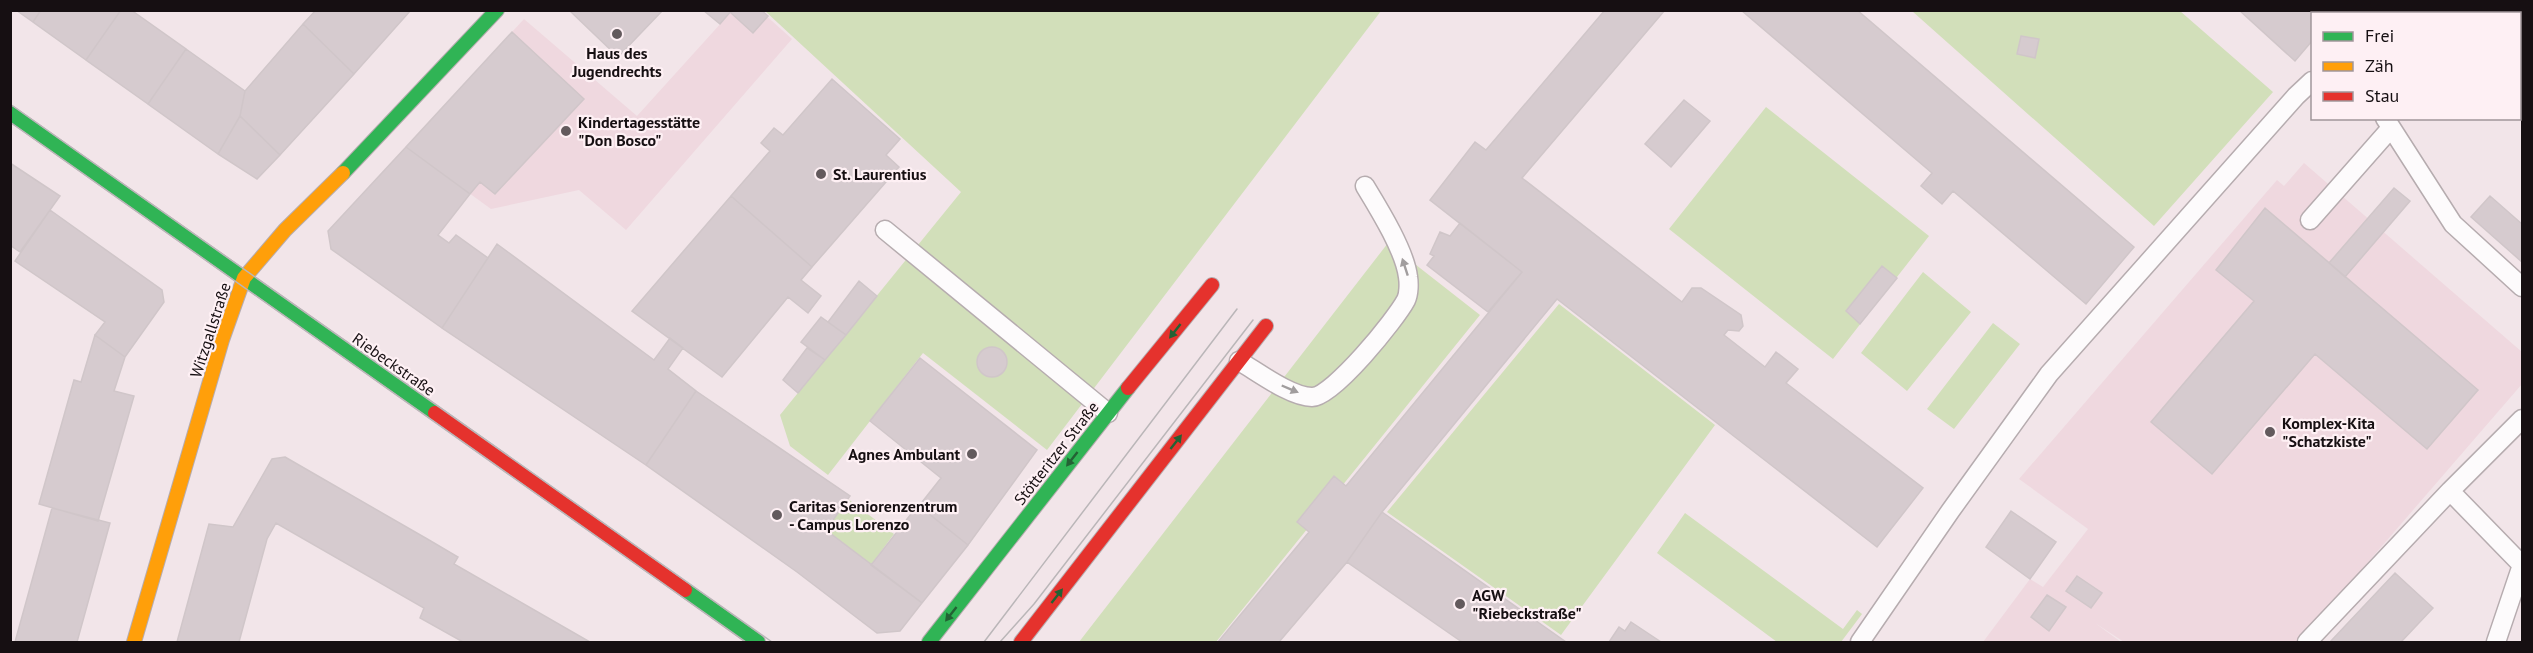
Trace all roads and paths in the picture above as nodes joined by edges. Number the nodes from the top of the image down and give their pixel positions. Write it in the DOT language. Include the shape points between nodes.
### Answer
graph roads {
  1 [pos="497,10"];
  2 [pos="2311,83"];
  3 [pos="10,113"];
  4 [pos="2388,123"];
  5 [pos="1365,186"];
  6 [pos="2310,220"];
  7 [pos="885,230"];
  8 [pos="244,278"];
  9 [pos="1212,285"];
  10 [pos="2523,287"];
  11 [pos="1266,326"];
  12 [pos="1239,361"];
  13 [pos="1108,413"];
  14 [pos="2523,419"];
  15 [pos="2450,491"];
  16 [pos="134,642"];
  17 [pos="758,642"];
  18 [pos="929,642"];
  19 [pos="1021,642"];
  20 [pos="1860,642"];
  21 [pos="2307,642"];
  22 [pos="2496,642"];
  1 -- 8 [label="street, Witzgallstraße" via="285,230"];
  2 -- 20 [label="lane" via="2049,374"];
  3 -- 8 [label="street, Riebeckstraße"];
  4 -- 6 [label="lane"];
  4 -- 10 [label="lane" via="2453,224"];
  12 -- 5 [label="lane, one-way" via="1290,391 1312,397 1327,393 1376,340 1407,298 1404,263"];
  7 -- 13 [label="lane"];
  8 -- 16 [label="street, Witzgallstraße" via="222,340"];
  8 -- 17 [label="street, Riebeckstraße"];
  9 -- 13 [label="street, Stötteritzer Straße, one-way"];
  11 -- 12 [label="street"];
  19 -- 12 [label="street, one-way"];
  13 -- 18 [label="street, Stötteritzer Straße, one-way"];
  14 -- 15 [label="lane"];
  15 -- 21 [label="lane"];
  15 -- 22 [label="lane" via="2523,566"];
}
